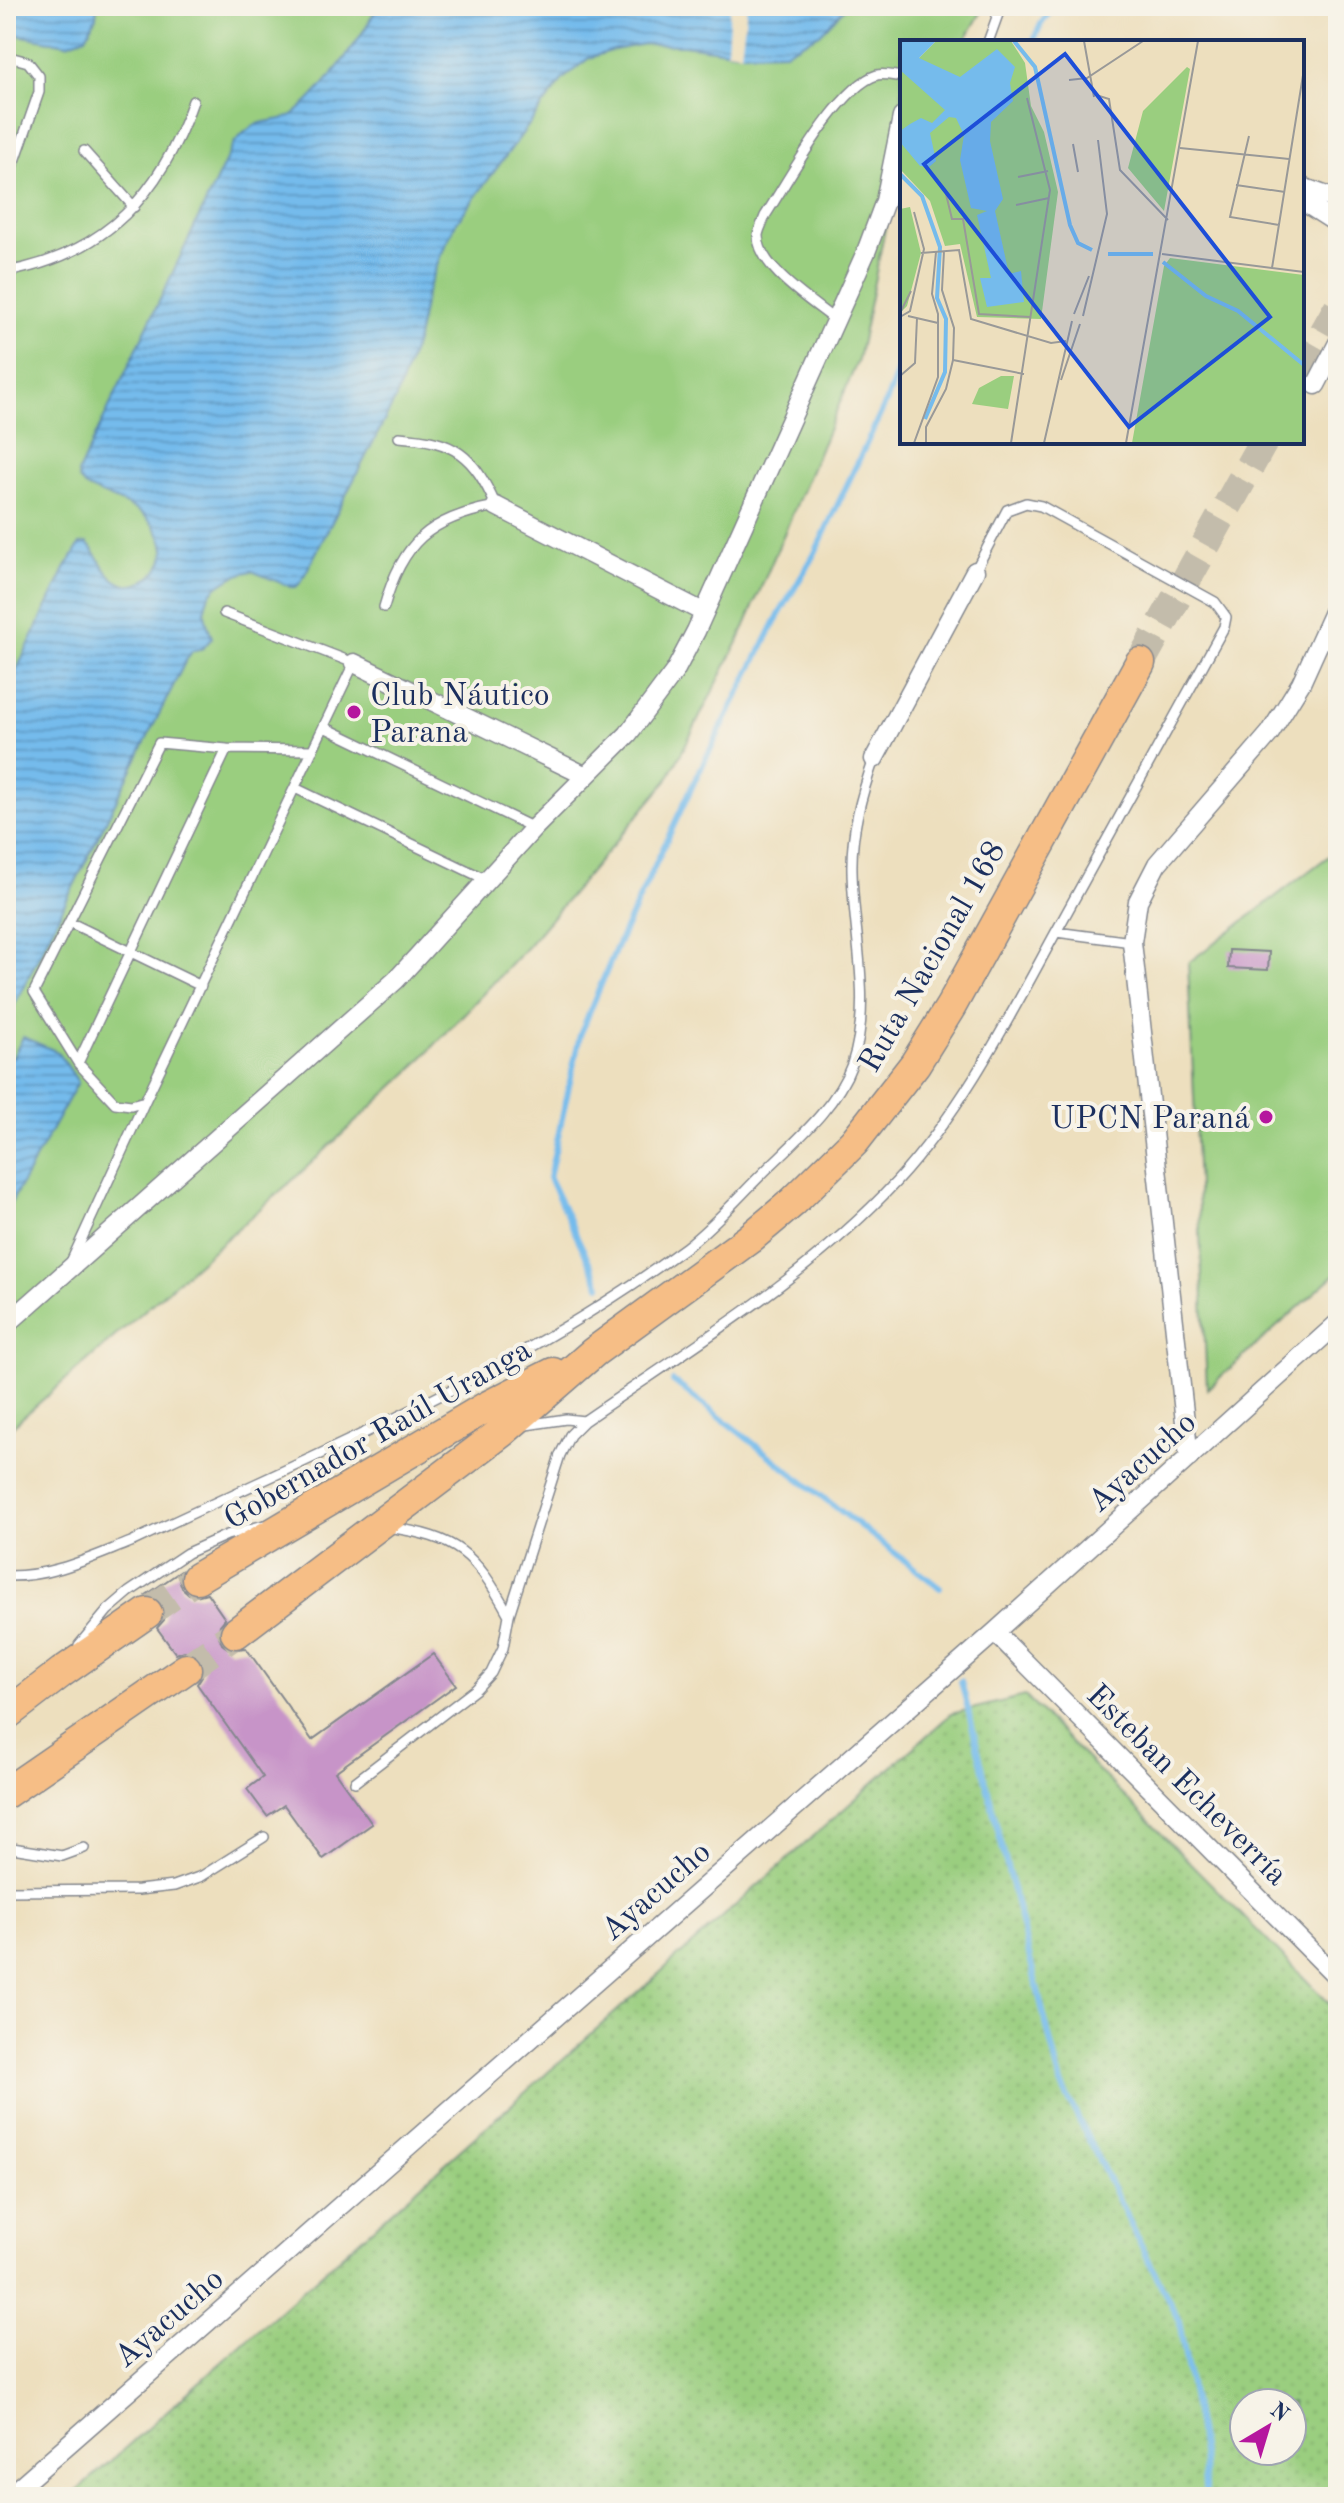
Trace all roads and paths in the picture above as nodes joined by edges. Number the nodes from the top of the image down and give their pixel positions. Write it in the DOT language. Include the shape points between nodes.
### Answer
graph roads {
  1 [pos="1001,6"];
  2 [pos="989,40"];
  3 [pos="6,56"];
  4 [pos="900,77"];
  5 [pos="193,101"];
  6 [pos="900,127"];
  7 [pos="84,151"];
  8 [pos="6,187"];
  9 [pos="1304,188"];
  10 [pos="1338,200"];
  11 [pos="1304,202"];
  12 [pos="134,207"];
  13 [pos="1338,224"];
  14 [pos="6,272"];
  15 [pos="835,320"];
  16 [pos="1338,343"];
  17 [pos="1333,367"];
  18 [pos="1316,385"];
  19 [pos="399,437"];
  20 [pos="496,506"];
  21 [pos="975,571"];
  22 [pos="1338,601"];
  23 [pos="384,607"];
  24 [pos="703,612"];
  25 [pos="224,613"];
  26 [pos="354,663"];
  27 [pos="1140,663"];
  28 [pos="324,727"];
  29 [pos="227,749"];
  30 [pos="313,750"];
  31 [pos="874,759"];
  32 [pos="586,776"];
  33 [pos="295,788"];
  34 [pos="534,828"];
  35 [pos="487,880"];
  36 [pos="69,922"];
  37 [pos="1056,932"];
  38 [pos="1132,942"];
  39 [pos="131,953"];
  40 [pos="201,986"];
  41 [pos="78,1063"];
  42 [pos="145,1101"];
  43 [pos="68,1269"];
  44 [pos="660,1306"];
  45 [pos="1338,1323"];
  46 [pos="6,1325"];
  47 [pos="594,1352"];
  48 [pos="584,1421"];
  49 [pos="503,1431"];
  50 [pos="1189,1458"];
  51 [pos="306,1514"];
  52 [pos="378,1526"];
  53 [pos="6,1576"];
  54 [pos="197,1578"];
  55 [pos="147,1613"];
  56 [pos="509,1615"];
  57 [pos="995,1632"];
  58 [pos="236,1633"];
  59 [pos="186,1669"];
  60 [pos="51,1680"];
  61 [pos="10,1706"];
  62 [pos="355,1782"];
  63 [pos="6,1793"];
  64 [pos="264,1837"];
  65 [pos="6,1847"];
  66 [pos="84,1848"];
  67 [pos="6,1891"];
  68 [pos="1338,1978"];
  69 [pos="8,2497"];
  1 -- 2 [label="lane"];
  3 -- 8 [label="lane" via="28,62 39,76 39,92"];
  4 -- 15 [label="lane" via="880,74 839,103 758,235 774,269"];
  5 -- 12 [label="lane" via="160,175"];
  6 -- 15 [label="street" via="885,201"];
  7 -- 12 [label="lane"];
  9 -- 10 [label="street"];
  11 -- 13 [label="street"];
  12 -- 14 [label="lane" via="69,253"];
  15 -- 24 [label="street"];
  16 -- 17 [label="street"];
  17 -- 18 [label="street"];
  19 -- 20 [label="lane" via="431,440 460,453 483,476"];
  20 -- 23 [label="lane" via="463,512 434,526 410,548 393,576"];
  20 -- 24 [label="street"];
  21 -- 31 [label="street"];
  21 -- 37 [label="lane" via="1000,520 1015,505 1026,503 1041,506 1215,602 1226,617"];
  22 -- 38 [label="street" via="1301,683 1270,733 1157,864 1138,901"];
  24 -- 32 [label="street" via="675,671 628,734"];
  25 -- 26 [label="lane"];
  26 -- 28 [label="lane"];
  26 -- 32 [label="street"];
  27 -- 44 [label="highway, Ruta Nacional 168" via="951,1006 879,1113 793,1202"];
  28 -- 30 [label="lane"];
  28 -- 34 [label="lane"];
  29 -- 30 [label="lane"];
  29 -- 36 [label="lane" via="159,743"];
  29 -- 39 [label="lane"];
  30 -- 33 [label="lane"];
  31 -- 53 [label="lane" via="854,830 852,871 862,989 850,1069 811,1126 689,1245 473,1380 131,1542 41,1574"];
  32 -- 34 [label="street"];
  33 -- 35 [label="lane"];
  33 -- 40 [label="lane"];
  34 -- 35 [label="street"];
  35 -- 43 [label="street" via="396,980"];
  36 -- 39 [label="lane"];
  36 -- 41 [label="lane" via="34,992"];
  37 -- 38 [label="lane"];
  37 -- 48 [label="lane" via="961,1098 897,1180 797,1272"];
  38 -- 50 [label="street"];
  39 -- 40 [label="lane"];
  39 -- 41 [label="lane"];
  40 -- 42 [label="lane"];
  41 -- 42 [label="lane" via="115,1103"];
  42 -- 43 [label="lane"];
  43 -- 46 [label="street"];
  44 -- 47 [label="highway, Gobernador Raúl Uranga"];
  45 -- 50 [label="street, Ayacucho"];
  47 -- 49 [label="highway, Gobernador Raúl Uranga"];
  47 -- 51 [label="highway, Gobernador Raúl Uranga" via="488,1406"];
  48 -- 49 [label="lane" via="566,1419"];
  48 -- 56 [label="lane" via="560,1455"];
  49 -- 52 [label="highway, Gobernador Raúl Uranga"];
  50 -- 57 [label="street, Ayacucho"];
  51 -- 54 [label="highway, Gobernador Raúl Uranga"];
  51 -- 60 [label="lane" via="227,1535 187,1553 108,1610"];
  52 -- 56 [label="lane" via="437,1537 459,1547 492,1584"];
  52 -- 58 [label="highway, Gobernador Raúl Uranga"];
  55 -- 60 [label="highway"];
  56 -- 62 [label="lane" via="503,1648 491,1673"];
  57 -- 68 [label="street, Esteban Echeverría"];
  57 -- 69 [label="street, Ayacucho"];
  59 -- 63 [label="highway"];
  60 -- 61 [label="highway"];
  64 -- 67 [label="lane" via="202,1876 174,1886"];
  65 -- 66 [label="lane" via="62,1856"];
}
